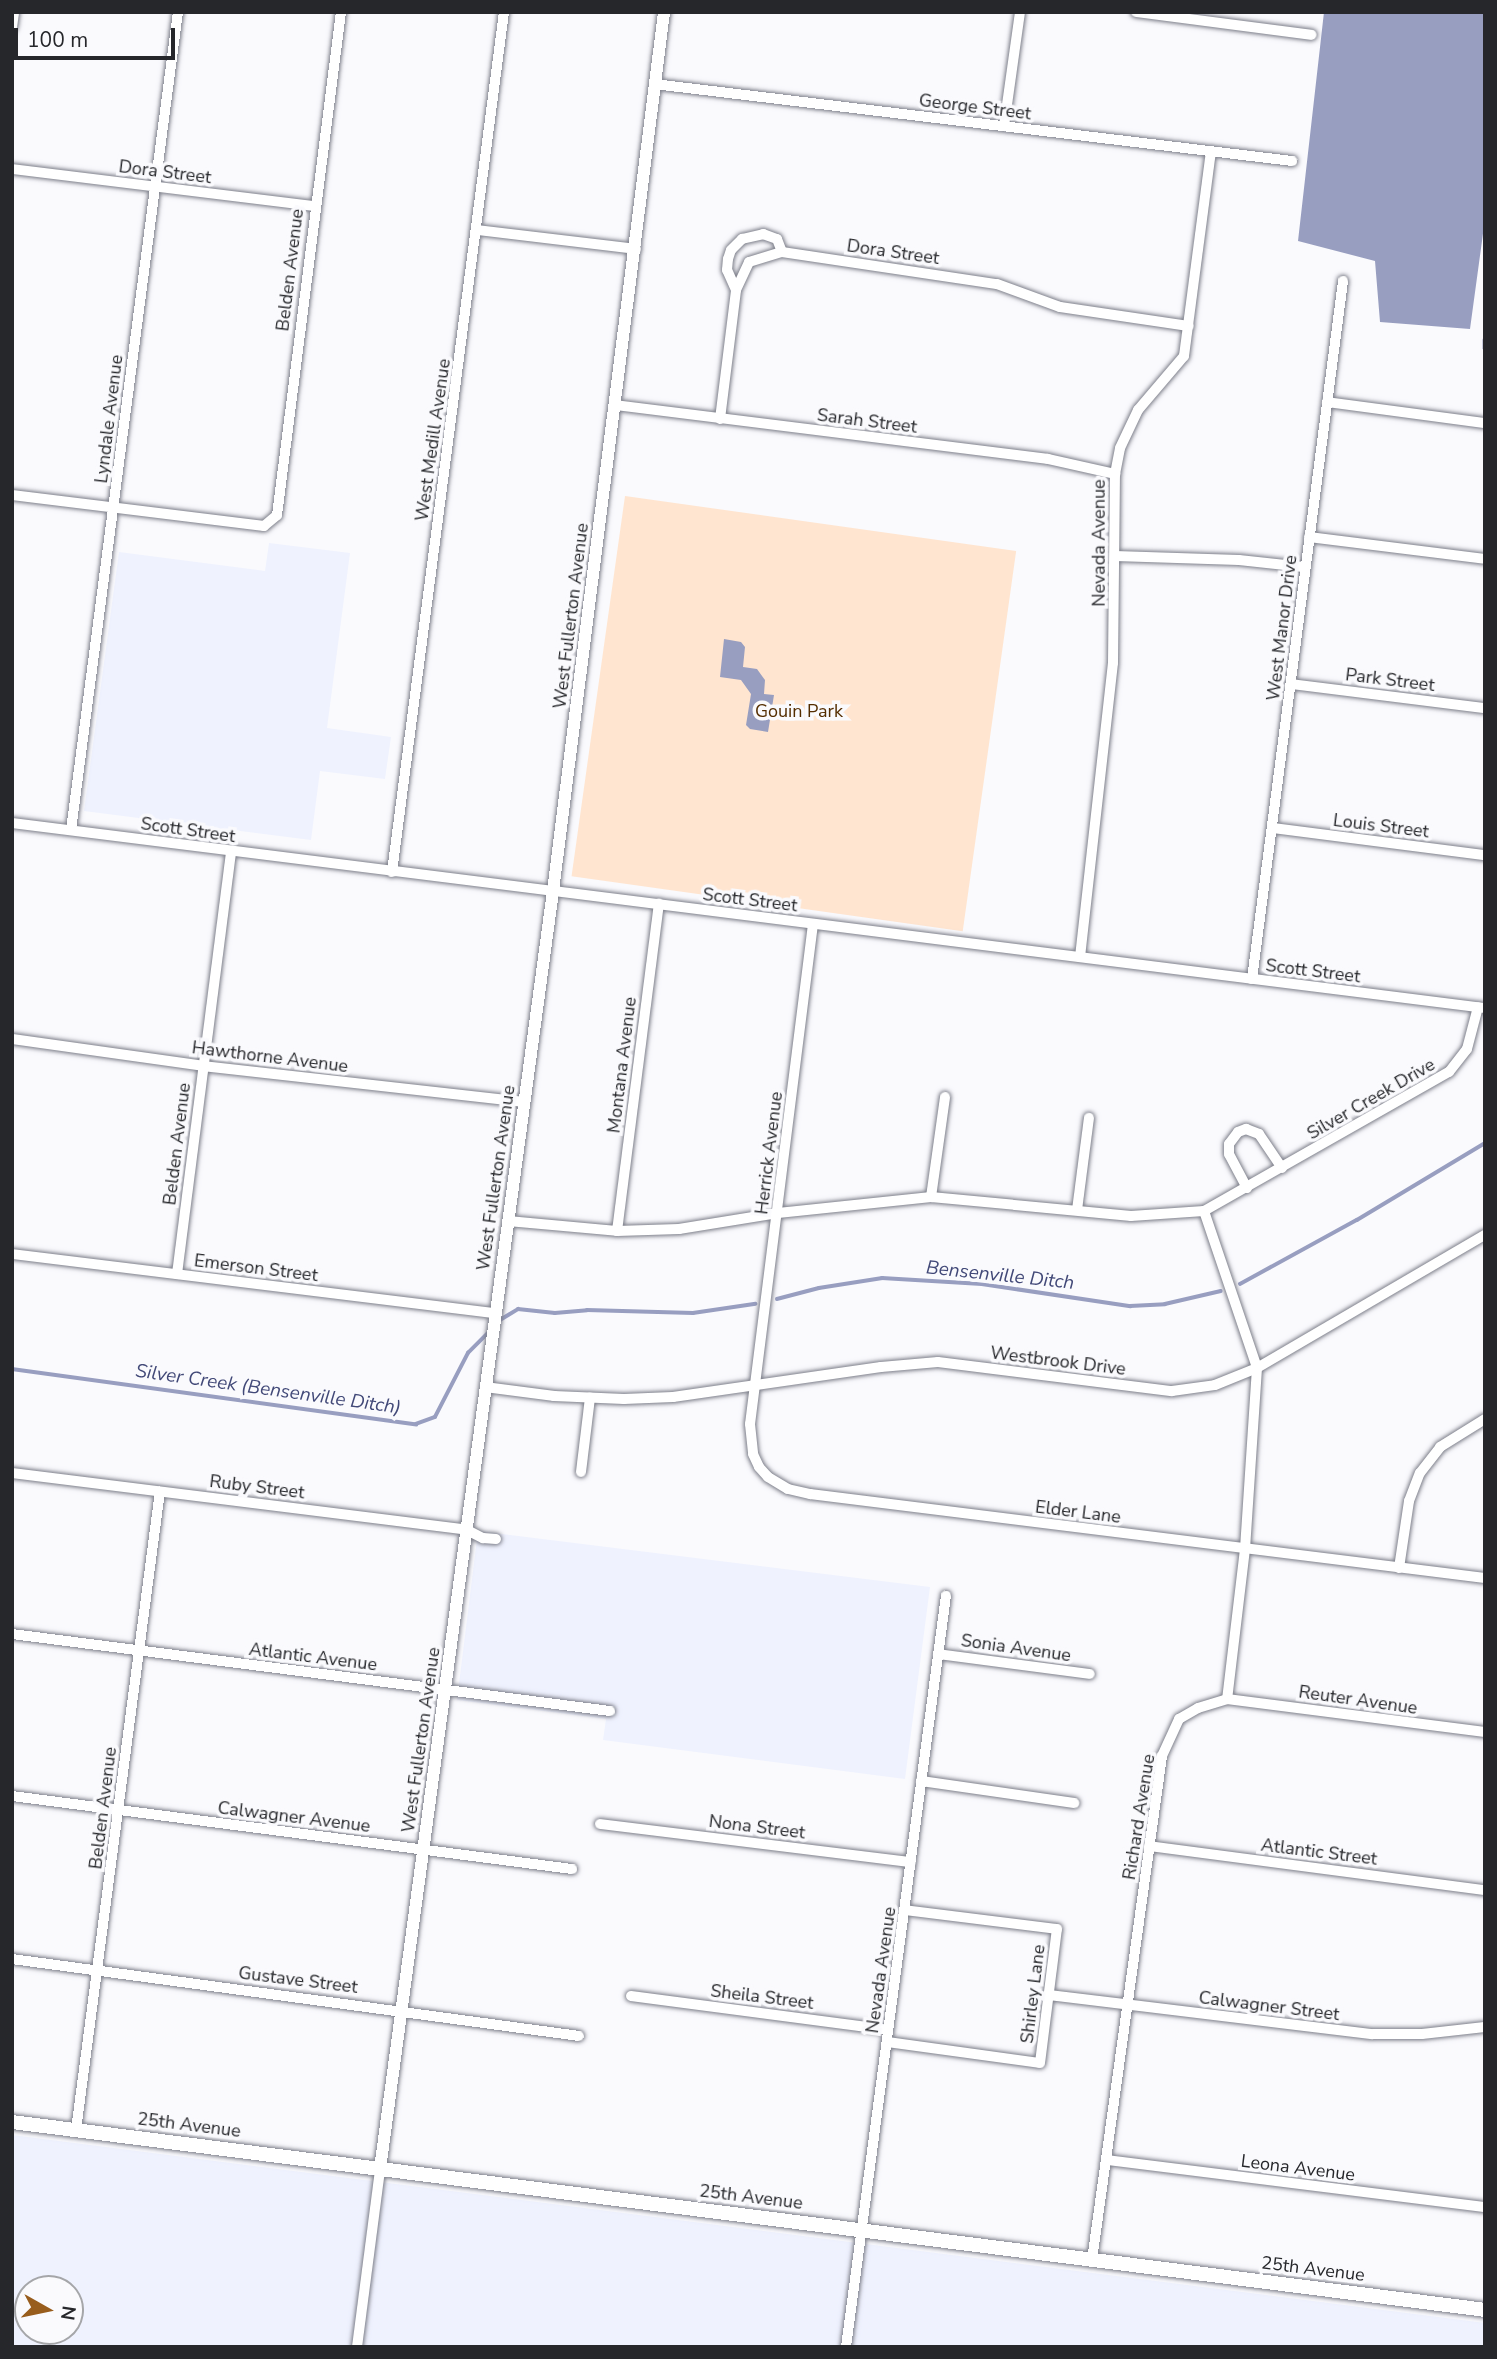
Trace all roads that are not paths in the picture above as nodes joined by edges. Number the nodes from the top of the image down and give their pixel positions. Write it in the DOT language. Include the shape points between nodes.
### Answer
graph roads {
  1 [pos="14,12"];
  2 [pos="178,12"];
  3 [pos="341,12"];
  4 [pos="505,12"];
  5 [pos="664,12"];
  6 [pos="1020,12"];
  7 [pos="1136,12"];
  8 [pos="12,27"];
  9 [pos="1312,35"];
  10 [pos="654,84"];
  11 [pos="1004,127"];
  12 [pos="1212,152"];
  13 [pos="1292,161"];
  14 [pos="12,169"];
  15 [pos="155,186"];
  16 [pos="314,206"];
  17 [pos="477,230"];
  18 [pos="636,249"];
  19 [pos="782,253"];
  20 [pos="1343,281"];
  21 [pos="736,290"];
  22 [pos="1189,326"];
  23 [pos="1327,402"];
  24 [pos="615,405"];
  25 [pos="720,419"];
  26 [pos="1485,423"];
  27 [pos="1115,474"];
  28 [pos="12,495"];
  29 [pos="113,507"];
  30 [pos="1309,537"];
  31 [pos="1115,556"];
  32 [pos="1485,559"];
  33 [pos="1304,568"];
  34 [pos="1291,684"];
  35 [pos="1485,708"];
  36 [pos="12,822"];
  37 [pos="1273,828"];
  38 [pos="71,830"];
  39 [pos="231,851"];
  40 [pos="1485,855"];
  41 [pos="392,872"];
  42 [pos="553,891"];
  43 [pos="659,904"];
  44 [pos="813,924"];
  45 [pos="1080,957"];
  46 [pos="1252,979"];
  47 [pos="1481,1008"];
  48 [pos="12,1039"];
  49 [pos="203,1066"];
  50 [pos="945,1097"];
  51 [pos="524,1102"];
  52 [pos="1088,1118"];
  53 [pos="1282,1168"];
  54 [pos="1247,1188"];
  55 [pos="931,1197"];
  56 [pos="1077,1210"];
  57 [pos="1204,1211"];
  58 [pos="778,1213"];
  59 [pos="508,1221"];
  60 [pos="617,1231"];
  61 [pos="1485,1235"];
  62 [pos="12,1254"];
  63 [pos="177,1274"];
  64 [pos="496,1314"];
  65 [pos="1257,1367"];
  66 [pos="755,1385"];
  67 [pos="485,1387"];
  68 [pos="590,1398"];
  69 [pos="1485,1419"];
  70 [pos="581,1472"];
  71 [pos="12,1473"];
  72 [pos="160,1491"];
  73 [pos="467,1530"];
  74 [pos="496,1539"];
  75 [pos="1245,1549"];
  76 [pos="1399,1567"];
  77 [pos="1485,1578"];
  78 [pos="946,1597"];
  79 [pos="12,1634"];
  80 [pos="139,1650"];
  81 [pos="938,1654"];
  82 [pos="1090,1674"];
  83 [pos="445,1690"];
  84 [pos="1227,1699"];
  85 [pos="610,1711"];
  86 [pos="1485,1732"];
  87 [pos="921,1781"];
  88 [pos="12,1796"];
  89 [pos="1074,1803"];
  90 [pos="118,1810"];
  91 [pos="600,1824"];
  92 [pos="1149,1846"];
  93 [pos="424,1849"];
  94 [pos="911,1862"];
  95 [pos="572,1869"];
  96 [pos="1485,1890"];
  97 [pos="904,1910"];
  98 [pos="12,1959"];
  99 [pos="97,1970"];
  100 [pos="1049,1995"];
  101 [pos="631,1996"];
  102 [pos="1128,2004"];
  103 [pos="402,2010"];
  104 [pos="1485,2026"];
  105 [pos="888,2030"];
  106 [pos="579,2036"];
  107 [pos="887,2042"];
  108 [pos="12,2122"];
  109 [pos="76,2130"];
  110 [pos="1107,2160"];
  111 [pos="380,2168"];
  112 [pos="1485,2207"];
  113 [pos="862,2231"];
  114 [pos="1092,2260"];
  115 [pos="1485,2310"];
  116 [pos="356,2347"];
  117 [pos="846,2347"];
  1 -- 8 [label="street"];
  2 -- 15 [label="street, Lyndale Avenue"];
  3 -- 16 [label="street, Belden Avenue"];
  4 -- 17 [label="street, West Medill Avenue"];
  5 -- 10 [label="street, West Fullerton Avenue"];
  6 -- 11 [label="street"];
  7 -- 9 [label="street"];
  10 -- 11 [label="street, George Street"];
  10 -- 18 [label="street, West Fullerton Avenue"];
  11 -- 12 [label="street, George Street"];
  12 -- 13 [label="street, George Street"];
  12 -- 22 [label="street, Nevada Avenue"];
  14 -- 15 [label="street, Dora Street"];
  15 -- 16 [label="street, Dora Street"];
  15 -- 29 [label="street, Lyndale Avenue"];
  16 -- 29 [label="street, Belden Avenue" via="276,515 264,526"];
  17 -- 18 [label="street"];
  17 -- 41 [label="street, West Medill Avenue"];
  18 -- 24 [label="street, West Fullerton Avenue"];
  19 -- 21 [label="street, Dora Street" via="749,262"];
  19 -- 21 [label="street" via="777,239 770,236 742,239 728,259 727,270"];
  19 -- 22 [label="street, Dora Street" via="997,284 1060,307"];
  20 -- 23 [label="street, West Manor Drive"];
  21 -- 25 [label="street, Dora Street"];
  22 -- 27 [label="street, Nevada Avenue" via="1184,356 1153,389 1127,430"];
  23 -- 26 [label="street"];
  23 -- 30 [label="street, West Manor Drive"];
  24 -- 25 [label="street, Sarah Street"];
  24 -- 42 [label="street, West Fullerton Avenue"];
  25 -- 27 [label="street, Sarah Street" via="1048,459"];
  27 -- 31 [label="street, Nevada Avenue"];
  28 -- 29 [label="street"];
  29 -- 38 [label="street, Lyndale Avenue"];
  30 -- 32 [label="street"];
  30 -- 33 [label="street, West Manor Drive"];
  31 -- 33 [label="street" via="1239,560"];
  31 -- 45 [label="street, Nevada Avenue" via="1113,663"];
  33 -- 34 [label="street, West Manor Drive"];
  34 -- 35 [label="street, Park Street"];
  34 -- 37 [label="street, West Manor Drive"];
  36 -- 38 [label="street, Scott Street"];
  37 -- 40 [label="street, Louis Street"];
  37 -- 46 [label="street, West Manor Drive"];
  38 -- 39 [label="street, Scott Street"];
  39 -- 41 [label="street, Scott Street"];
  39 -- 49 [label="street, Belden Avenue"];
  41 -- 42 [label="street, Scott Street"];
  42 -- 43 [label="street, Scott Street"];
  42 -- 51 [label="street, West Fullerton Avenue"];
  43 -- 44 [label="street, Scott Street"];
  43 -- 60 [label="street, Montana Avenue"];
  44 -- 45 [label="street, Scott Street"];
  44 -- 58 [label="street, Herrick Avenue"];
  45 -- 46 [label="street, Scott Street"];
  46 -- 47 [label="street, Scott Street"];
  47 -- 53 [label="street, Silver Creek Drive" via="1467,1049 1449,1072"];
  48 -- 49 [label="street, Hawthorne Avenue"];
  49 -- 51 [label="street, Hawthorne Avenue"];
  49 -- 63 [label="street, Belden Avenue"];
  50 -- 55 [label="street"];
  51 -- 59 [label="street, West Fullerton Avenue"];
  52 -- 56 [label="street"];
  53 -- 54 [label="street, Silver Creek Drive"];
  53 -- 54 [label="street" via="1259,1134 1245,1129 1238,1132 1228,1154"];
  54 -- 57 [label="street, Silver Creek Drive"];
  55 -- 56 [label="street, Silver Creek Drive"];
  55 -- 58 [label="street, Silver Creek Drive"];
  56 -- 57 [label="street, Silver Creek Drive" via="1151,1217"];
  57 -- 65 [label="street"];
  58 -- 60 [label="street, Silver Creek Drive" via="679,1230"];
  58 -- 66 [label="street, Herrick Avenue"];
  59 -- 60 [label="street, Silver Creek Drive"];
  59 -- 64 [label="street, West Fullerton Avenue"];
  61 -- 65 [label="street, Westbrook Drive"];
  62 -- 63 [label="street, Emerson Street"];
  63 -- 64 [label="street, Emerson Street"];
  64 -- 67 [label="street, West Fullerton Avenue"];
  65 -- 66 [label="street, Westbrook Drive" via="1215,1385 1172,1391 939,1362"];
  65 -- 75 [label="street"];
  66 -- 68 [label="street, Westbrook Drive" via="673,1397"];
  66 -- 75 [label="street, Elder Lane" via="750,1424 753,1454 768,1477 788,1489"];
  67 -- 68 [label="street, Westbrook Drive"];
  67 -- 73 [label="street, West Fullerton Avenue"];
  68 -- 70 [label="street"];
  69 -- 76 [label="street" via="1440,1447 1420,1473 1409,1501"];
  71 -- 72 [label="street, Ruby Street"];
  72 -- 73 [label="street, Ruby Street"];
  72 -- 80 [label="street, Belden Avenue"];
  73 -- 74 [label="street, Ruby Street"];
  73 -- 83 [label="street, West Fullerton Avenue"];
  75 -- 76 [label="street, Elder Lane"];
  75 -- 84 [label="street"];
  76 -- 77 [label="street, Elder Lane"];
  78 -- 81 [label="street, Nevada Avenue"];
  79 -- 80 [label="street, Atlantic Avenue"];
  80 -- 83 [label="street, Atlantic Avenue"];
  80 -- 90 [label="street, Belden Avenue"];
  81 -- 82 [label="street, Sonia Avenue"];
  81 -- 87 [label="street, Nevada Avenue"];
  83 -- 85 [label="street, Atlantic Avenue"];
  83 -- 93 [label="street, West Fullerton Avenue"];
  84 -- 86 [label="street, Reuter Avenue"];
  84 -- 92 [label="street, Richard Avenue" via="1179,1719 1162,1756"];
  87 -- 89 [label="street"];
  87 -- 94 [label="street, Nevada Avenue"];
  88 -- 90 [label="street, Calwagner Avenue"];
  90 -- 93 [label="street, Calwagner Avenue"];
  90 -- 99 [label="street, Belden Avenue"];
  91 -- 94 [label="street, Nona Street"];
  92 -- 96 [label="street, Atlantic Street"];
  92 -- 102 [label="street, Richard Avenue"];
  93 -- 95 [label="street, Calwagner Avenue"];
  93 -- 103 [label="street, West Fullerton Avenue"];
  94 -- 97 [label="street, Nevada Avenue"];
  97 -- 100 [label="street, Shirley Lane" via="1058,1930"];
  97 -- 105 [label="street, Nevada Avenue"];
  98 -- 99 [label="street, Gustave Street"];
  99 -- 103 [label="street, Gustave Street"];
  99 -- 109 [label="street, Belden Avenue"];
  100 -- 102 [label="street, Calwagner Street"];
  100 -- 107 [label="street, Shirley Lane" via="1040,2063"];
  101 -- 105 [label="street, Sheila Street"];
  102 -- 104 [label="street, Calwagner Street" via="1373,2035"];
  102 -- 110 [label="street, Richard Avenue"];
  103 -- 106 [label="street, Gustave Street"];
  103 -- 111 [label="street, West Fullerton Avenue"];
  105 -- 107 [label="street, Nevada Avenue"];
  107 -- 113 [label="street, Nevada Avenue"];
  108 -- 109 [label="main road, 25th Avenue"];
  109 -- 111 [label="main road, 25th Avenue"];
  110 -- 112 [label="street, Leona Avenue"];
  110 -- 114 [label="street, Richard Avenue"];
  111 -- 113 [label="main road, 25th Avenue"];
  111 -- 116 [label="street, West Fullerton Avenue"];
  113 -- 114 [label="main road, 25th Avenue"];
  113 -- 117 [label="street, Nevada Avenue"];
  114 -- 115 [label="main road, 25th Avenue"];
}
